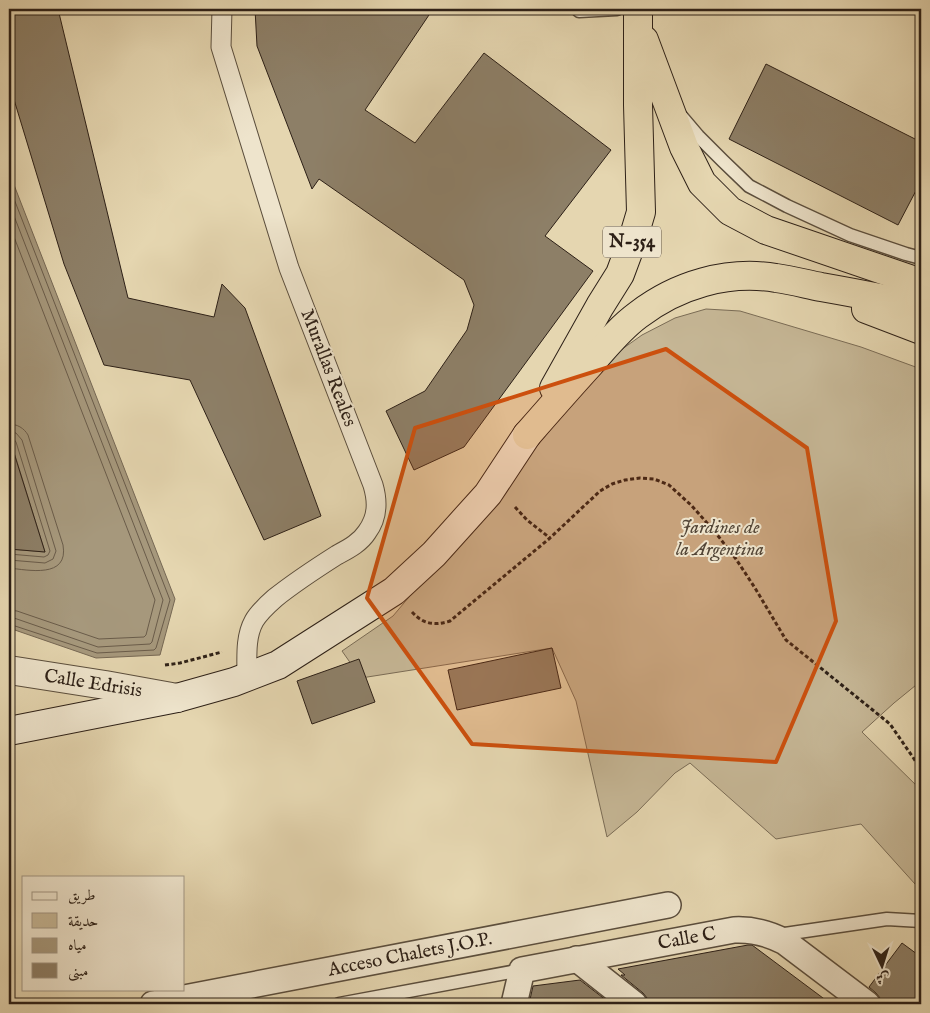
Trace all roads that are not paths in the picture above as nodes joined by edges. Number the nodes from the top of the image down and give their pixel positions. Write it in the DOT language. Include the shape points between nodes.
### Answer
graph roads {
  1 [pos="222,9"];
  2 [pos="577,9"];
  3 [pos="631,13"];
  4 [pos="667,99"];
  5 [pos="921,258"];
  6 [pos="800,283"];
  7 [pos="921,283"];
  8 [pos="921,307"];
  9 [pos="921,330"];
  10 [pos="528,435"];
  11 [pos="9,670"];
  12 [pos="247,677"];
  13 [pos="177,698"];
  14 [pos="9,731"];
  15 [pos="668,905"];
  16 [pos="921,921"];
  17 [pos="773,935"];
  18 [pos="577,959"];
  19 [pos="522,970"];
  20 [pos="152,1004"];
  21 [pos="339,1004"];
  22 [pos="514,1004"];
  23 [pos="634,1004"];
  24 [pos="867,1004"];
  1 -- 12 [label="street, Murallas Reales" via="221,46 289,268 376,497 376,510 367,533 293,583 254,620 248,642"];
  2 -- 3 [label="lane"];
  3 -- 4 [label="highway"];
  3 -- 10 [label="highway, N-354" via="641,212 620,274"];
  4 -- 5 [label="lane" via="698,136 749,186 850,235"];
  4 -- 7 [label="highway" via="684,147 702,183 730,211 766,230"];
  6 -- 8 [label="highway, N-354"];
  6 -- 9 [label="highway, N-354"];
  6 -- 10 [label="highway, N-354" via="751,276 726,278 702,282 657,301 618,332"];
  10 -- 12 [label="main road, N-354" via="488,494 434,554 394,591 278,665"];
  11 -- 13 [label="main road, Calle Edrisis"];
  12 -- 13 [label="main road, N-354"];
  13 -- 14 [label="main road, N-354"];
  15 -- 20 [label="street, Acceso Chalets J.O.P."];
  16 -- 17 [label="lane" via="887,919"];
  17 -- 18 [label="street, Calle C" via="734,930"];
  17 -- 24 [label="street, Calle C"];
  18 -- 19 [label="street, Calle C"];
  18 -- 23 [label="street"];
  19 -- 21 [label="lane"];
  19 -- 22 [label="street"];
}
